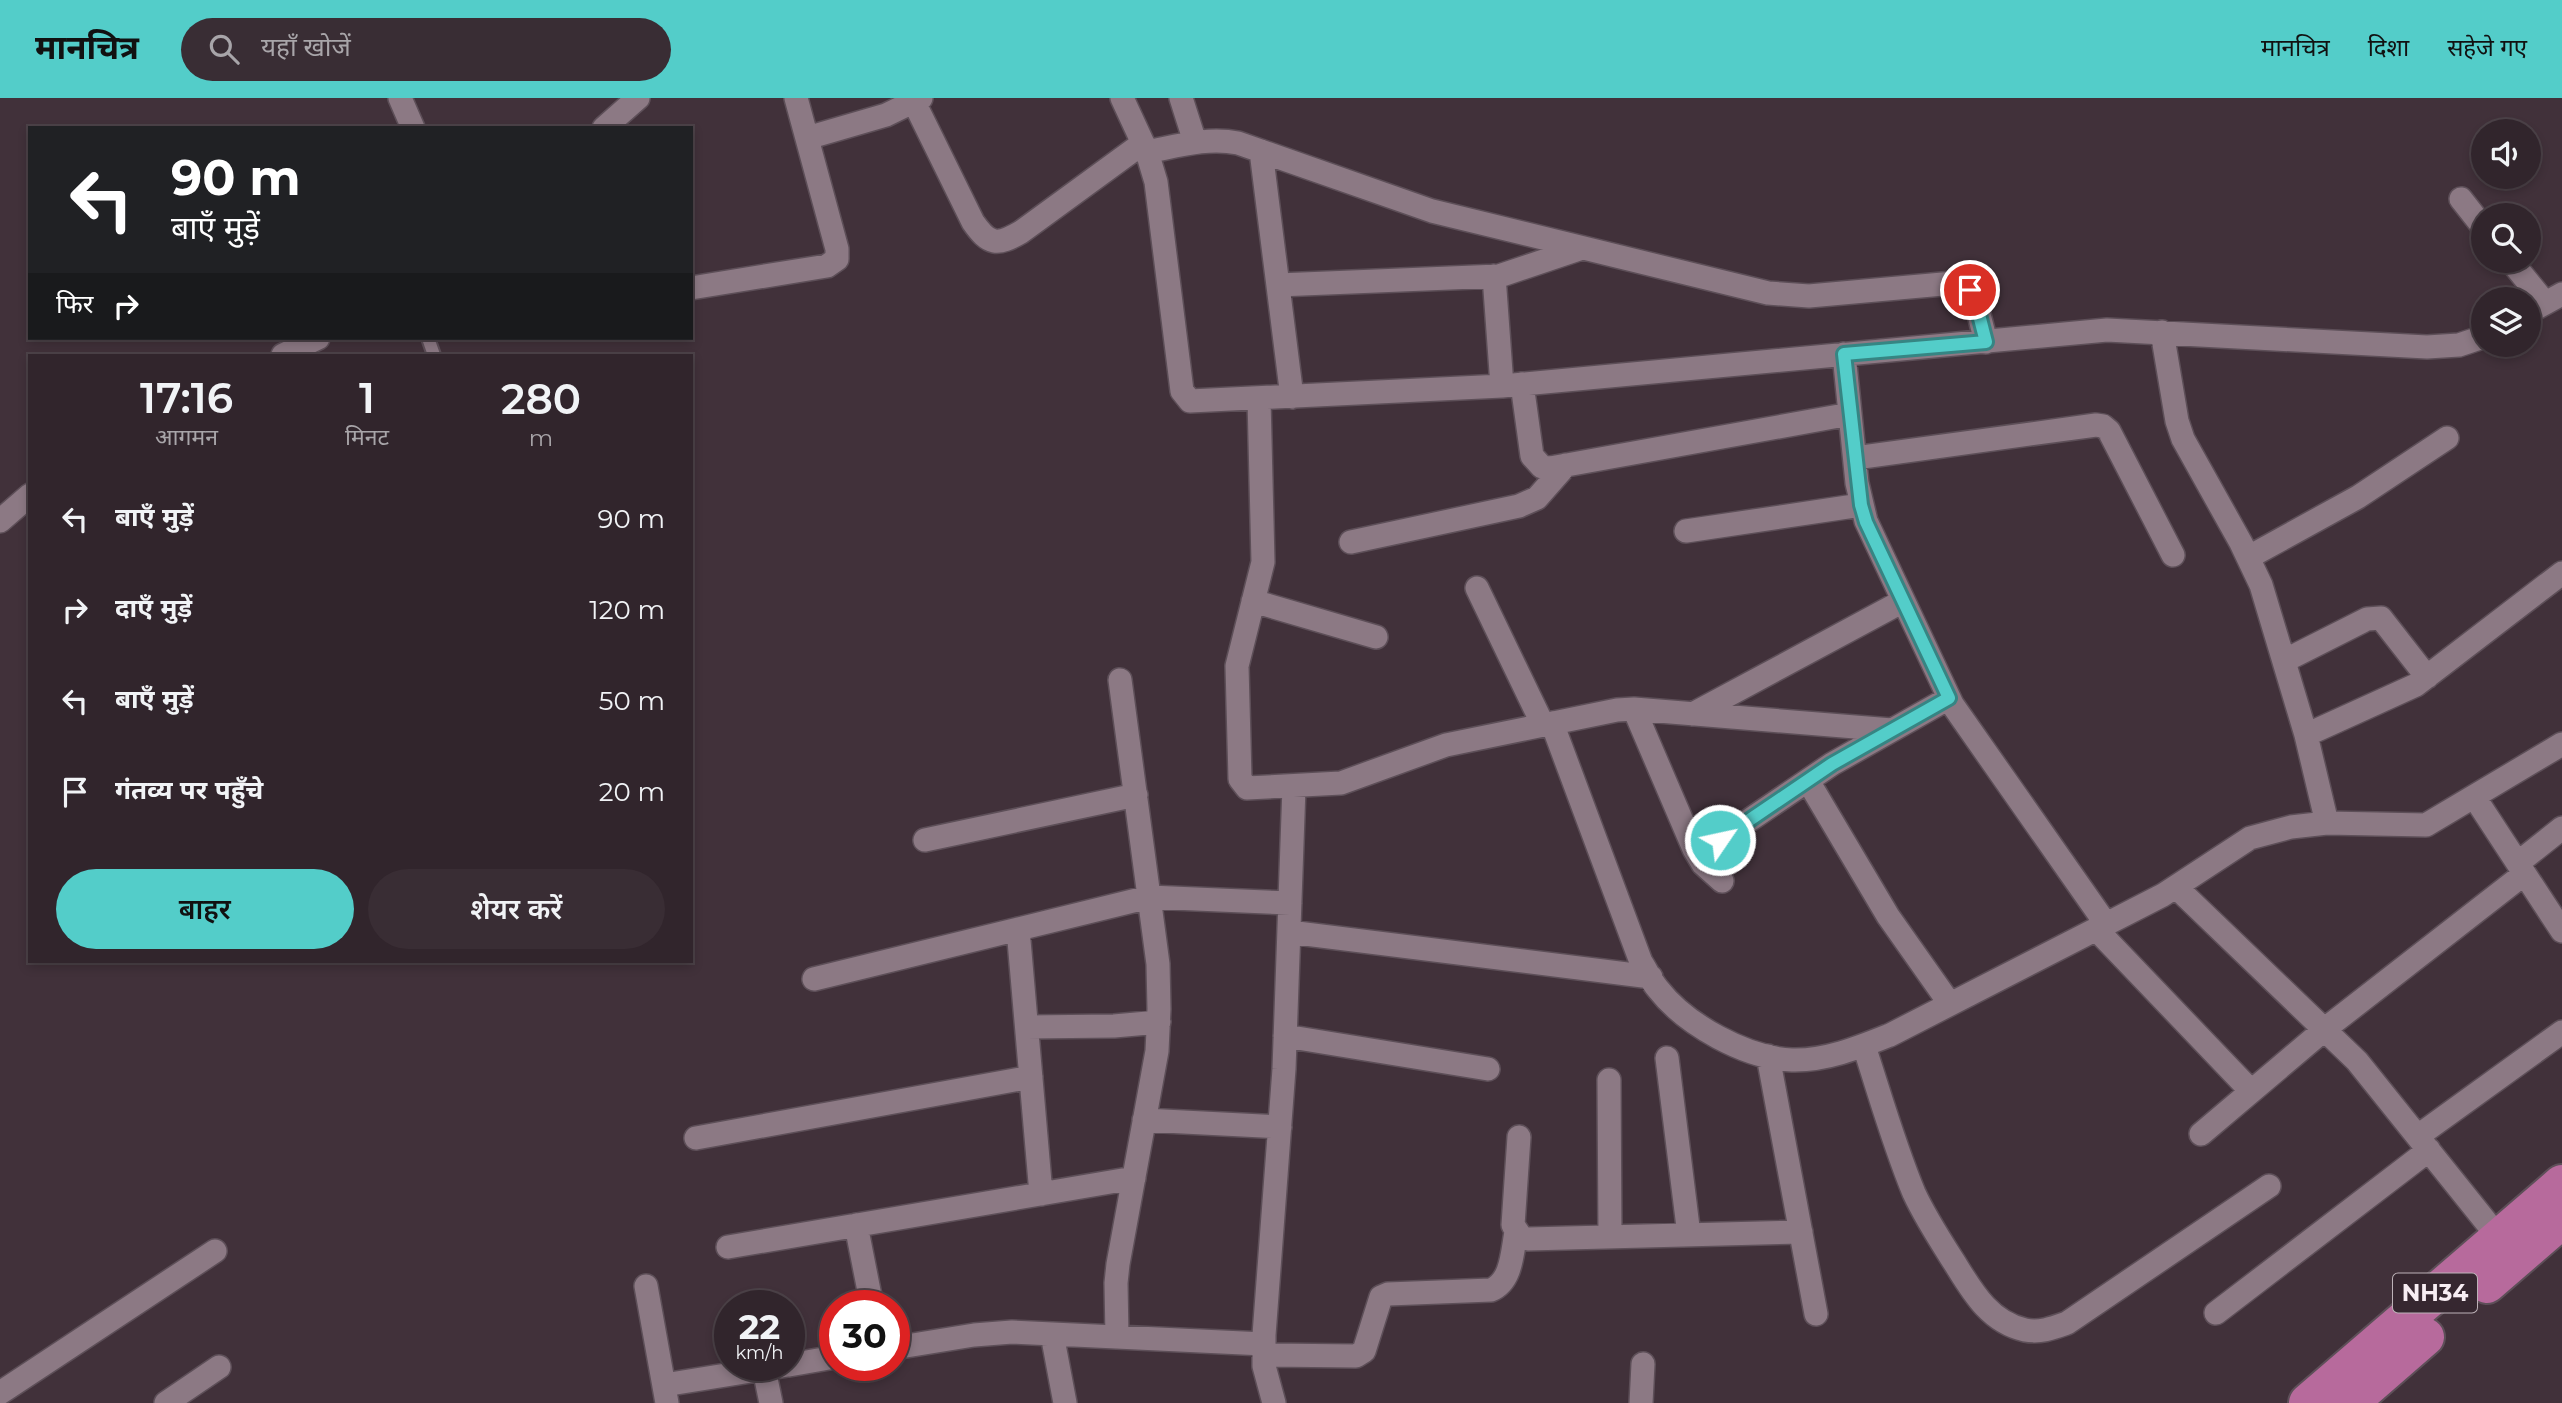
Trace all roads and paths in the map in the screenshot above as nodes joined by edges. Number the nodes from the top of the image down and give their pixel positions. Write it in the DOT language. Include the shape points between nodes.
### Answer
graph roads {
  1 [pos="400,98"];
  2 [pos="638,98"];
  3 [pos="796,98"];
  4 [pos="1122,98"];
  5 [pos="1181,98"];
  6 [pos="918,100"];
  7 [pos="412,126"];
  8 [pos="610,126"];
  9 [pos="807,138"];
  10 [pos="1195,142"];
  11 [pos="1145,147"];
  12 [pos="1261,151"];
  13 [pos="2461,199"];
  14 [pos="2471,212"];
  15 [pos="1582,248"];
  16 [pos="2521,273"];
  17 [pos="1494,276"];
  18 [pos="1278,285"];
  19 [pos="693,288"];
  20 [pos="2545,303"];
  21 [pos="2162,332"];
  22 [pos="314,340"];
  23 [pos="2471,341"];
  24 [pos="1986,342"];
  25 [pos="286,354"];
  26 [pos="1844,354"];
  27 [pos="1512,385"];
  28 [pos="1292,397"];
  29 [pos="1259,399"];
  30 [pos="1850,414"];
  31 [pos="2447,438"];
  32 [pos="1855,458"];
  33 [pos="1566,465"];
  34 [pos="28,497"];
  35 [pos="1861,505"];
  36 [pos="0,521"];
  37 [pos="1686,531"];
  38 [pos="1351,542"];
  39 [pos="2173,555"];
  40 [pos="2249,557"];
  41 [pos="2562,573"];
  42 [pos="1477,588"];
  43 [pos="1253,601"];
  44 [pos="1903,601"];
  45 [pos="1376,636"];
  46 [pos="2284,661"];
  47 [pos="2427,677"];
  48 [pos="1120,680"];
  49 [pos="1949,698"];
  50 [pos="1634,709"];
  51 [pos="1692,714"];
  52 [pos="1548,724"];
  53 [pos="1892,730"];
  54 [pos="2306,735"];
  55 [pos="2562,744"];
  56 [pos="1808,781"];
  57 [pos="1294,787"];
  58 [pos="1136,795"];
  59 [pos="2475,798"];
  60 [pos="2327,823"];
  61 [pos="2562,828"];
  62 [pos="925,840"];
  63 [pos="1698,855"];
  64 [pos="2521,868"];
  65 [pos="1722,881"];
  66 [pos="2176,887"];
  67 [pos="1149,897"];
  68 [pos="1290,903"];
  69 [pos="2101,926"];
  70 [pos="1018,929"];
  71 [pos="2562,931"];
  72 [pos="1289,932"];
  73 [pos="1651,977"];
  74 [pos="814,979"];
  75 [pos="1950,1004"];
  76 [pos="1158,1022"];
  77 [pos="1027,1027"];
  78 [pos="2325,1029"];
  79 [pos="2562,1032"];
  80 [pos="1285,1036"];
  81 [pos="1864,1046"];
  82 [pos="1768,1056"];
  83 [pos="1667,1058"];
  84 [pos="1488,1069"];
  85 [pos="1031,1077"];
  86 [pos="1609,1080"];
  87 [pos="2251,1091"];
  88 [pos="1144,1120"];
  89 [pos="1280,1128"];
  90 [pos="2201,1134"];
  91 [pos="1519,1137"];
  92 [pos="696,1138"];
  93 [pos="2424,1143"];
  94 [pos="1134,1178"];
  95 [pos="2562,1184"];
  96 [pos="2269,1186"];
  97 [pos="1041,1194"];
  98 [pos="2562,1219"];
  99 [pos="856,1225"];
  100 [pos="1516,1232"];
  101 [pos="1801,1232"];
  102 [pos="1689,1235"];
  103 [pos="1610,1237"];
  104 [pos="2499,1238"];
  105 [pos="728,1247"];
  106 [pos="215,1251"];
  107 [pos="646,1286"];
  108 [pos="869,1290"];
  109 [pos="2216,1313"];
  110 [pos="1816,1314"];
  111 [pos="1052,1334"];
  112 [pos="1117,1337"];
  113 [pos="910,1345"];
  114 [pos="1265,1358"];
  115 [pos="1643,1364"];
  116 [pos="219,1367"];
  117 [pos="716,1381"];
  118 [pos="766,1381"];
  119 [pos="0,1393"];
  120 [pos="665,1394"];
  121 [pos="166,1403"];
  122 [pos="771,1403"];
  123 [pos="1065,1403"];
  124 [pos="1255,1403"];
  125 [pos="1274,1403"];
  126 [pos="1641,1403"];
  127 [pos="2308,1403"];
  128 [pos="2349,1403"];
  1 -- 7 [label="street"];
  2 -- 8 [label="street"];
  3 -- 9 [label="street"];
  4 -- 11 [label="street"];
  5 -- 10 [label="street"];
  6 -- 9 [label="street" via="886,115"];
  6 -- 11 [label="street" via="973,222 993,242 1021,232"];
  9 -- 19 [label="street" via="836,259 827,266"];
  10 -- 11 [label="street"];
  10 -- 12 [label="street" via="1222,140"];
  11 -- 29 [label="street" via="1156,182 1185,398 1196,402"];
  12 -- 15 [label="street" via="1432,211"];
  12 -- 18 [label="street"];
  13 -- 14 [label="street"];
  15 -- 17 [label="street"];
  15 -- 24 [label="street" via="1787,295 1964,285 1975,299"];
  16 -- 20 [label="street"];
  17 -- 18 [label="street"];
  17 -- 27 [label="street"];
  18 -- 28 [label="street"];
  21 -- 23 [label="street" via="2427,347"];
  21 -- 24 [label="street" via="2108,330"];
  21 -- 40 [label="street" via="2183,439"];
  22 -- 25 [label="street"];
  24 -- 26 [label="street"];
  26 -- 27 [label="street"];
  26 -- 30 [label="street"];
  27 -- 28 [label="street"];
  27 -- 33 [label="street" via="1532,456 1542,467"];
  28 -- 29 [label="street"];
  29 -- 43 [label="street" via="1263,562"];
  30 -- 32 [label="street"];
  30 -- 33 [label="street"];
  31 -- 40 [label="street" via="2358,497"];
  32 -- 35 [label="street"];
  32 -- 39 [label="street" via="2103,426"];
  33 -- 38 [label="street" via="1537,498 1519,506"];
  34 -- 36 [label="street"];
  35 -- 37 [label="street"];
  35 -- 44 [label="street"];
  40 -- 46 [label="street"];
  41 -- 47 [label="street"];
  42 -- 52 [label="street"];
  43 -- 45 [label="street"];
  43 -- 57 [label="street" via="1237,666 1240,779 1254,790"];
  44 -- 49 [label="street"];
  44 -- 51 [label="street"];
  46 -- 47 [label="street" via="2367,618 2381,618"];
  46 -- 54 [label="street"];
  47 -- 54 [label="street" via="2394,697"];
  48 -- 58 [label="street"];
  49 -- 53 [label="street"];
  49 -- 69 [label="street"];
  50 -- 51 [label="street"];
  50 -- 52 [label="street"];
  50 -- 63 [label="street"];
  51 -- 53 [label="street"];
  52 -- 57 [label="street" via="1446,745 1341,783"];
  52 -- 73 [label="street"];
  53 -- 56 [label="street"];
  54 -- 60 [label="street"];
  55 -- 59 [label="street"];
  56 -- 63 [label="street"];
  56 -- 75 [label="street" via="1888,916"];
  57 -- 68 [label="street"];
  58 -- 62 [label="street"];
  58 -- 67 [label="street"];
  59 -- 60 [label="street" via="2426,825"];
  59 -- 64 [label="street"];
  60 -- 66 [label="street" via="2250,838"];
  61 -- 64 [label="street"];
  63 -- 65 [label="street"];
  64 -- 71 [label="street"];
  64 -- 78 [label="street"];
  66 -- 69 [label="street"];
  66 -- 78 [label="street"];
  67 -- 68 [label="street"];
  67 -- 70 [label="street"];
  67 -- 76 [label="street" via="1158,964"];
  68 -- 72 [label="street"];
  69 -- 75 [label="street"];
  69 -- 87 [label="street"];
  70 -- 74 [label="street"];
  70 -- 77 [label="street"];
  72 -- 73 [label="street"];
  72 -- 80 [label="street"];
  73 -- 82 [label="street" via="1685,1015 1713,1035"];
  75 -- 81 [label="street"];
  76 -- 77 [label="street"];
  76 -- 88 [label="street"];
  77 -- 85 [label="street"];
  78 -- 87 [label="street"];
  78 -- 93 [label="street"];
  79 -- 93 [label="street"];
  80 -- 84 [label="street"];
  80 -- 89 [label="street"];
  81 -- 82 [label="street" via="1792,1060"];
  81 -- 96 [label="street" via="1925,1215 1988,1311 2027,1331 2067,1323"];
  82 -- 101 [label="street"];
  83 -- 102 [label="street"];
  85 -- 92 [label="street"];
  85 -- 97 [label="street"];
  86 -- 103 [label="street"];
  87 -- 90 [label="street"];
  88 -- 89 [label="street"];
  88 -- 94 [label="street"];
  89 -- 114 [label="street"];
  91 -- 100 [label="street"];
  93 -- 104 [label="street"];
  93 -- 109 [label="street"];
  94 -- 97 [label="street"];
  94 -- 112 [label="street" via="1116,1283"];
  95 -- 104 [label="highway, NH34"];
  97 -- 99 [label="street"];
  98 -- 128 [label="highway, NH34"];
  99 -- 105 [label="street"];
  99 -- 108 [label="street"];
  100 -- 103 [label="street" via="1528,1239"];
  100 -- 114 [label="street" via="1500,1286 1388,1294 1381,1297 1364,1351 1356,1356"];
  101 -- 102 [label="street"];
  101 -- 110 [label="street"];
  102 -- 103 [label="street"];
  104 -- 127 [label="highway, NH34"];
  106 -- 119 [label="street"];
  107 -- 120 [label="street"];
  111 -- 112 [label="street"];
  111 -- 113 [label="street" via="994,1332"];
  111 -- 123 [label="street"];
  112 -- 114 [label="street"];
  114 -- 124 [label="street"];
  114 -- 125 [label="street"];
  115 -- 126 [label="street"];
  116 -- 121 [label="street"];
  117 -- 120 [label="street"];
  118 -- 122 [label="street"];
}
